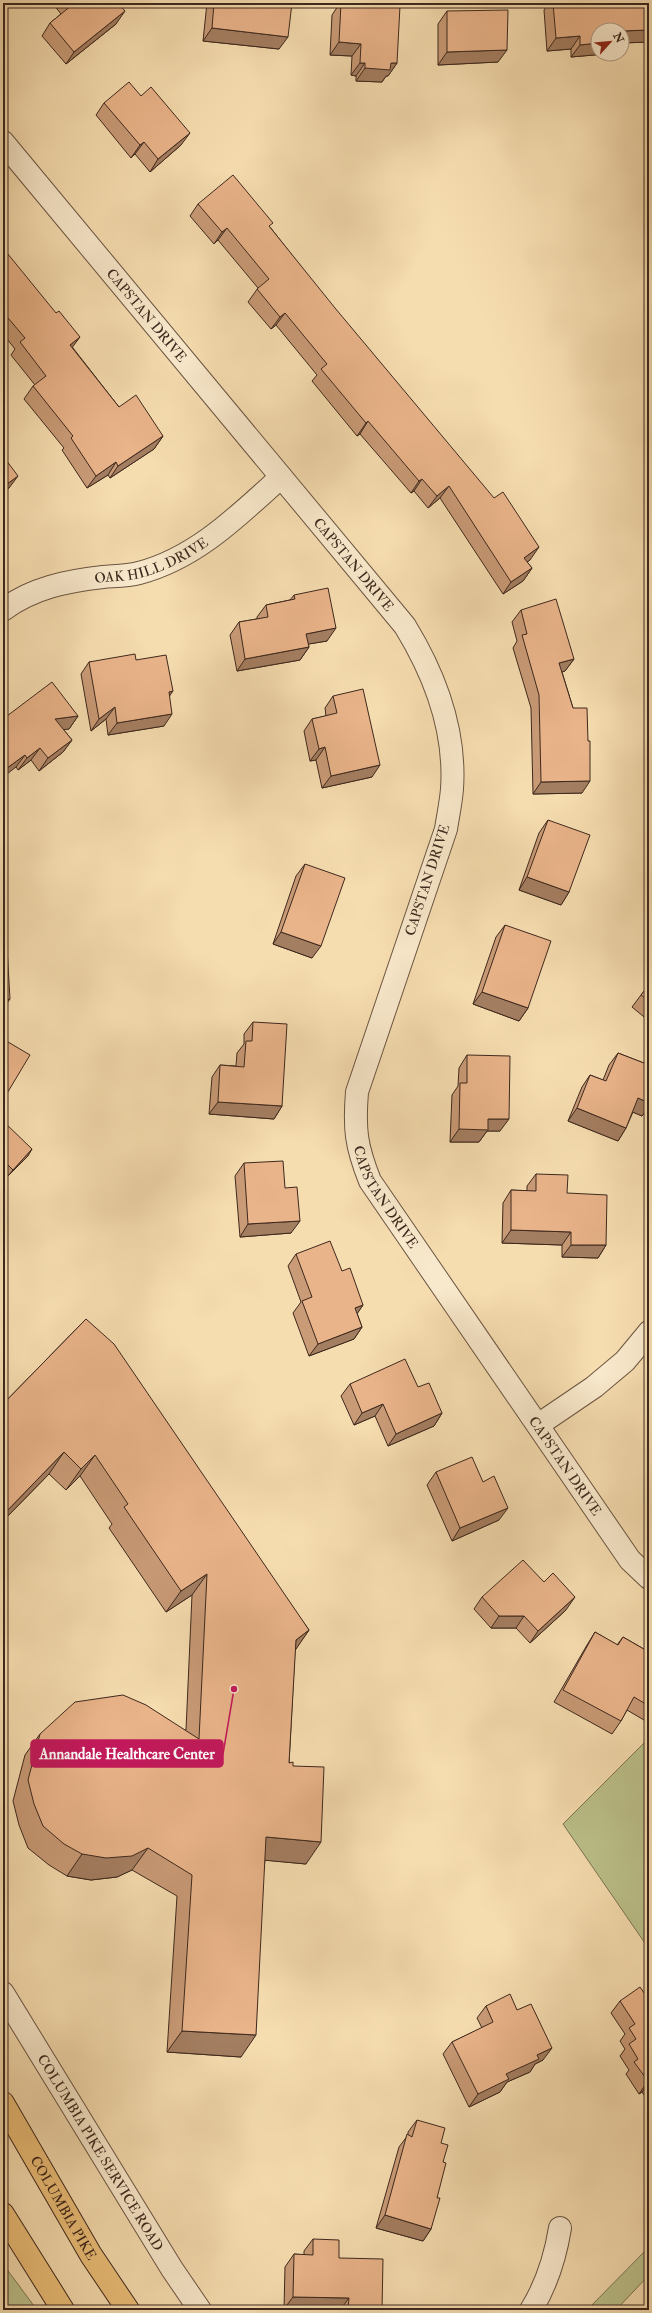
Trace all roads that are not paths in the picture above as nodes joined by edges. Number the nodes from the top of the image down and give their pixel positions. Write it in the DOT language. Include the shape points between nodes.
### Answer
graph roads {
  1 [pos="3,142"];
  2 [pos="281,477"];
  3 [pos="3,610"];
  4 [pos="649,1332"];
  5 [pos="538,1425"];
  6 [pos="649,1578"];
  7 [pos="3,1993"];
  8 [pos="3,2103"];
  9 [pos="3,2214"];
  10 [pos="560,2228"];
  11 [pos="63,2310"];
  12 [pos="128,2310"];
  13 [pos="200,2310"];
  14 [pos="530,2310"];
  1 -- 2 [label="street, CAPSTAN DRIVE"];
  2 -- 3 [label="street, OAK HILL DRIVE" via="220,531 197,548 171,562 138,573 73,580 42,588"];
  2 -- 5 [label="street, CAPSTAN DRIVE" via="405,626 425,660 443,706 451,749 452,789 446,828 357,1092 354,1122 359,1152 370,1180"];
  4 -- 5 [label="street" via="625,1361"];
  5 -- 6 [label="street, CAPSTAN DRIVE" via="630,1560"];
  7 -- 13 [label="street, COLUMBIA PIKE SERVICE ROAD" via="172,2270"];
  8 -- 12 [label="main road, COLUMBIA PIKE" via="91,2255"];
  9 -- 11 [label="main road"];
  10 -- 14 [label="street" via="551,2269 544,2288"];
}
